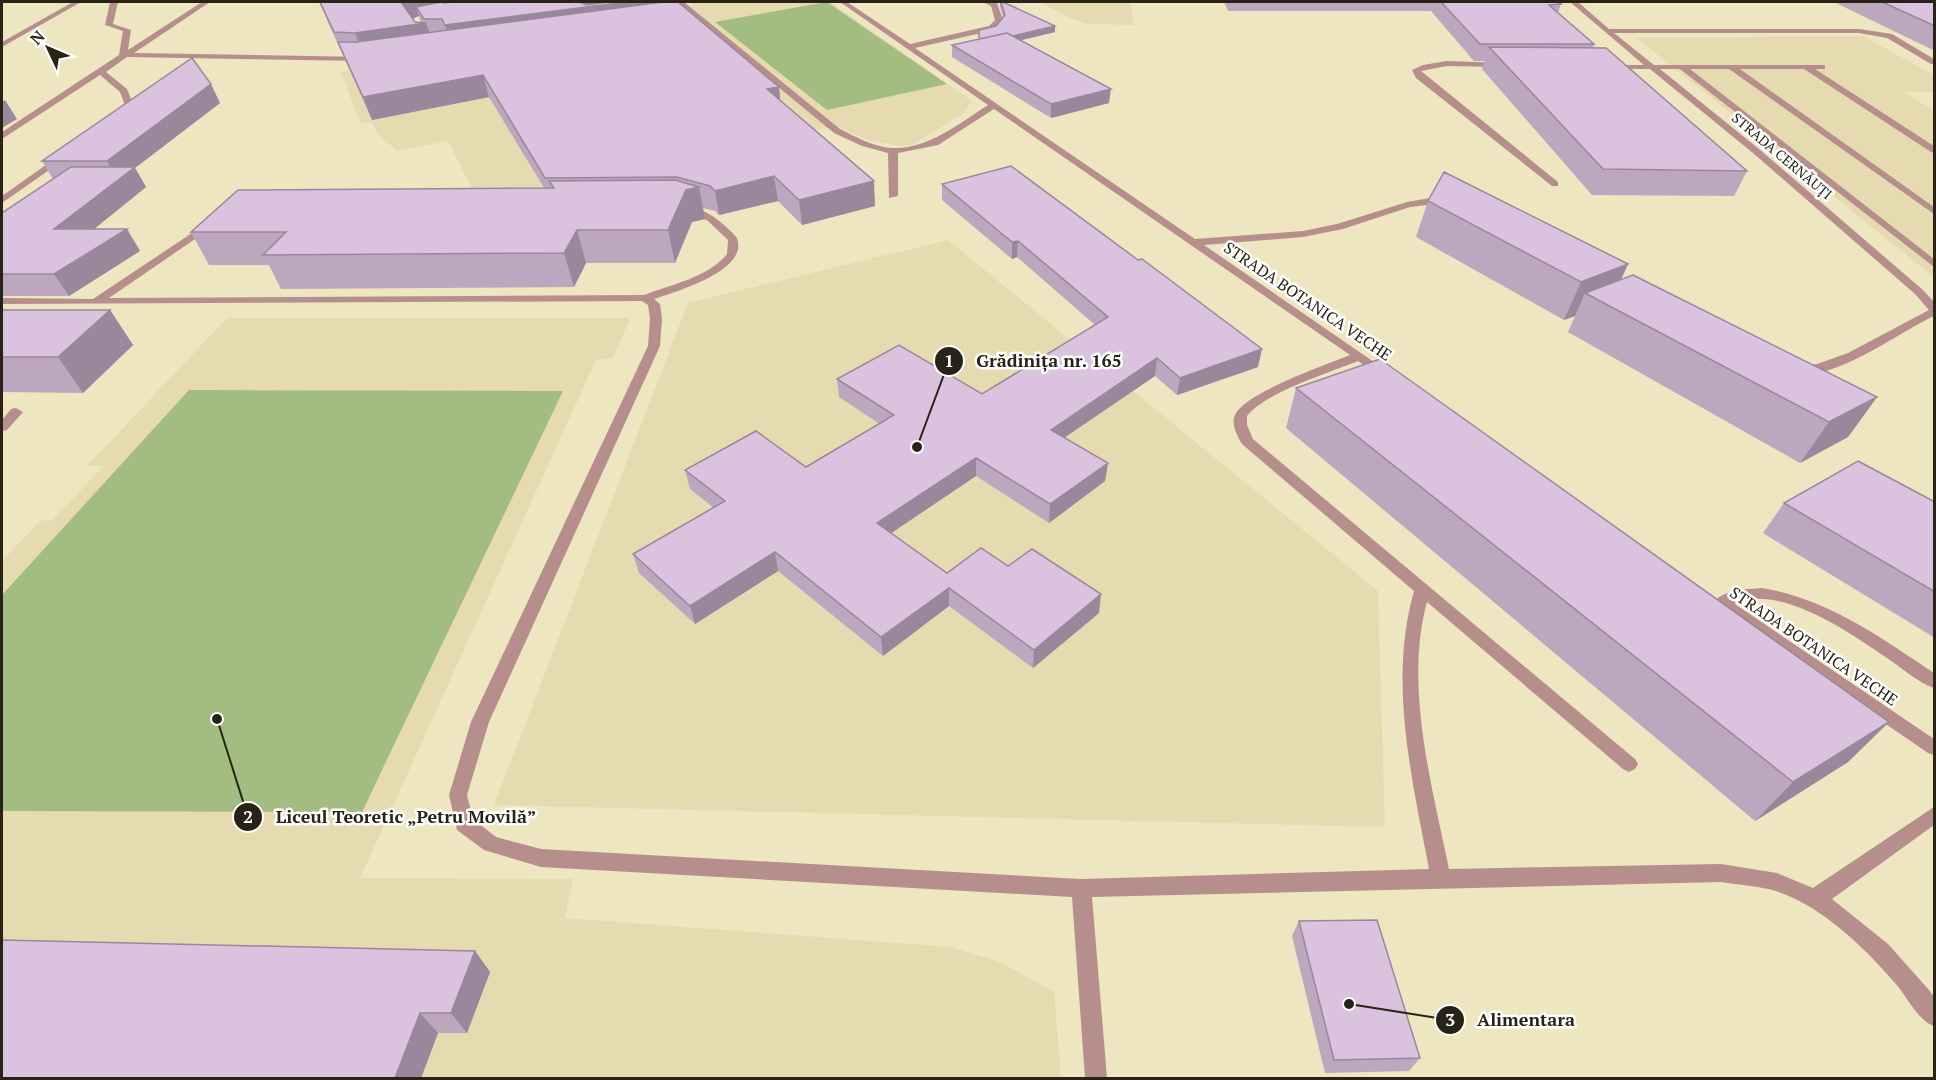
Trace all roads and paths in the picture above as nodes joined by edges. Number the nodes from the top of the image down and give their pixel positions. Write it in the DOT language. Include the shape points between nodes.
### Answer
graph roads {
  1 [pos="77,2"];
  2 [pos="114,2"];
  3 [pos="206,2"];
  4 [pos="681,2"];
  5 [pos="843,2"];
  6 [pos="987,2"];
  7 [pos="1574,2"];
  8 [pos="670,5"];
  9 [pos="694,14"];
  10 [pos="659,18"];
  11 [pos="1607,31"];
  12 [pos="2,45"];
  13 [pos="909,47"];
  14 [pos="123,55"];
  15 [pos="375,57"];
  16 [pos="1935,62"];
  17 [pos="1512,66"];
  18 [pos="1593,66"];
  19 [pos="1652,67"];
  20 [pos="1682,67"];
  21 [pos="1731,67"];
  22 [pos="1806,67"];
  23 [pos="1822,67"];
  24 [pos="100,71"];
  25 [pos="993,106"];
  26 [pos="113,122"];
  27 [pos="2,136"];
  28 [pos="76,148"];
  29 [pos="1935,150"];
  30 [pos="893,151"];
  31 [pos="1555,184"];
  32 [pos="893,196"];
  33 [pos="2,200"];
  34 [pos="1462,202"];
  35 [pos="670,207"];
  36 [pos="1935,211"];
  37 [pos="216,220"];
  38 [pos="1192,242"];
  39 [pos="1935,264"];
  40 [pos="645,298"];
  41 [pos="2,301"];
  42 [pos="96,302"];
  43 [pos="1935,310"];
  44 [pos="1359,356"];
  45 [pos="1789,370"];
  46 [pos="1396,381"];
  47 [pos="16,412"];
  48 [pos="2,427"];
  49 [pos="1423,589"];
  50 [pos="1935,681"];
  51 [pos="1935,748"];
  52 [pos="1629,764"];
  53 [pos="1935,815"];
  54 [pos="1441,878"];
  55 [pos="1081,888"];
  56 [pos="1815,899"];
  57 [pos="1935,1015"];
  58 [pos="1096,1078"];
  1 -- 12 [label="street"];
  2 -- 14 [label="street" via="110,25 127,30"];
  3 -- 14 [label="street"];
  4 -- 8 [label="street"];
  4 -- 9 [label="street"];
  5 -- 13 [label="street, STRADA BOTANICA VECHE"];
  6 -- 13 [label="street" via="994,5 999,20 992,28"];
  7 -- 11 [label="street, STRADA CERNĂUȚI"];
  9 -- 10 [label="street"];
  9 -- 30 [label="street" via="837,132"];
  11 -- 16 [label="street" via="1859,31 1889,36"];
  11 -- 19 [label="street, STRADA CERNĂUȚI"];
  13 -- 25 [label="street, STRADA BOTANICA VECHE"];
  14 -- 15 [label="street"];
  14 -- 24 [label="street"];
  17 -- 31 [label="street" via="1442,65 1416,70"];
  18 -- 19 [label="street"];
  19 -- 20 [label="street"];
  19 -- 43 [label="street, STRADA CERNĂUȚI" via="1756,151"];
  20 -- 21 [label="street"];
  20 -- 39 [label="street"];
  21 -- 22 [label="street"];
  21 -- 36 [label="street"];
  22 -- 23 [label="street"];
  22 -- 29 [label="street"];
  24 -- 26 [label="street" via="124,91 131,109"];
  24 -- 27 [label="street"];
  25 -- 30 [label="street" via="934,143"];
  25 -- 38 [label="street, STRADA BOTANICA VECHE"];
  28 -- 33 [label="street"];
  30 -- 32 [label="street"];
  34 -- 38 [label="street" via="1420,200 1317,232"];
  35 -- 40 [label="street" via="710,215 733,240 732,254 706,274"];
  37 -- 42 [label="street"];
  38 -- 44 [label="street, STRADA BOTANICA VECHE"];
  40 -- 42 [label="street"];
  40 -- 55 [label="street" via="654,304 654,346 480,722 458,795 464,824 491,844 541,858"];
  41 -- 42 [label="street"];
  43 -- 45 [label="street" via="1845,359 1810,370"];
  44 -- 46 [label="street, STRADA BOTANICA VECHE"];
  44 -- 49 [label="street" via="1265,395 1244,408 1241,430 1247,441"];
  47 -- 48 [label="street"];
  49 -- 52 [label="street"];
  49 -- 54 [label="street" via="1414,621 1411,656 1414,740"];
  50 -- 51 [label="street, STRADA BOTANICA VECHE" via="1814,606 1759,593 1718,601"];
  53 -- 56 [label="street"];
  54 -- 55 [label="street"];
  54 -- 56 [label="street" via="1721,873 1777,882"];
  55 -- 58 [label="street"];
  56 -- 57 [label="street" via="1878,948 1912,983"];
}
